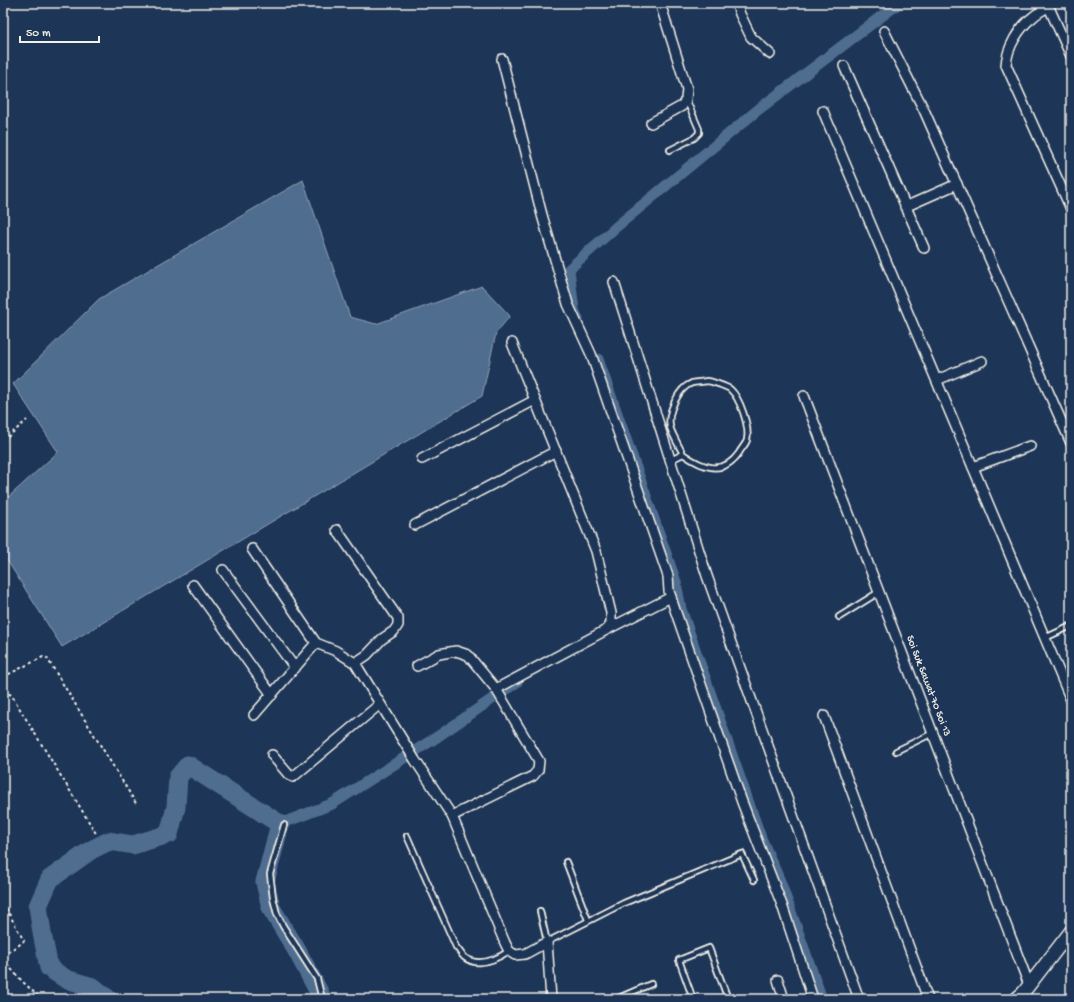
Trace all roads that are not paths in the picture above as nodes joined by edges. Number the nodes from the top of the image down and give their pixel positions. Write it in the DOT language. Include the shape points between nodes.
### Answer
graph roads {
  1 [pos="660,3"];
  2 [pos="736,3"];
  3 [pos="1048,5"];
  4 [pos="884,30"];
  5 [pos="770,54"];
  6 [pos="1071,56"];
  7 [pos="502,59"];
  8 [pos="844,66"];
  9 [pos="686,99"];
  10 [pos="823,111"];
  11 [pos="651,123"];
  12 [pos="670,150"];
  13 [pos="957,184"];
  14 [pos="905,207"];
  15 [pos="1071,209"];
  16 [pos="924,248"];
  17 [pos="614,282"];
  18 [pos="512,343"];
  19 [pos="982,361"];
  20 [pos="937,380"];
  21 [pos="804,396"];
  22 [pos="536,400"];
  23 [pos="1071,443"];
  24 [pos="1030,446"];
  25 [pos="556,451"];
  26 [pos="683,454"];
  27 [pos="422,459"];
  28 [pos="671,460"];
  29 [pos="973,468"];
  30 [pos="415,525"];
  31 [pos="337,530"];
  32 [pos="252,549"];
  33 [pos="223,570"];
  34 [pos="193,585"];
  35 [pos="879,592"];
  36 [pos="671,598"];
  37 [pos="839,617"];
  38 [pos="1071,626"];
  39 [pos="608,629"];
  40 [pos="1045,638"];
  41 [pos="316,643"];
  42 [pos="355,663"];
  43 [pos="417,666"];
  44 [pos="295,668"];
  45 [pos="496,690"];
  46 [pos="272,695"];
  47 [pos="1071,700"];
  48 [pos="380,704"];
  49 [pos="254,715"];
  50 [pos="824,716"];
  51 [pos="933,733"];
  52 [pos="896,751"];
  53 [pos="272,755"];
  54 [pos="452,816"];
  55 [pos="284,824"];
  56 [pos="407,836"];
  57 [pos="566,862"];
  58 [pos="754,880"];
  59 [pos="540,911"];
  60 [pos="588,920"];
  61 [pos="1071,931"];
  62 [pos="547,942"];
  63 [pos="509,951"];
  64 [pos="778,980"];
  65 [pos="651,984"];
  66 [pos="1029,985"];
  67 [pos="322,999"];
  68 [pos="551,999"];
  69 [pos="616,999"];
  70 [pos="693,999"];
  71 [pos="728,999"];
  72 [pos="784,999"];
  73 [pos="813,999"];
  74 [pos="859,999"];
  75 [pos="928,999"];
  76 [pos="1016,999"];
  1 -- 9 [label="street" via="687,90"];
  2 -- 5 [label="street" via="751,37"];
  3 -- 6 [label="street"];
  3 -- 15 [label="street" via="1021,30 1010,48 1006,65"];
  4 -- 13 [label="street"];
  7 -- 36 [label="street" via="568,304 586,342 603,389 668,576"];
  8 -- 14 [label="street"];
  9 -- 11 [label="street" via="682,106"];
  9 -- 12 [label="lane" via="699,133"];
  10 -- 20 [label="street"];
  13 -- 14 [label="street"];
  13 -- 23 [label="street"];
  14 -- 16 [label="street"];
  17 -- 28 [label="street"];
  18 -- 22 [label="street"];
  19 -- 20 [label="street"];
  20 -- 29 [label="street"];
  21 -- 35 [label="street, Soi Suk Sawat 70 Soi 13"];
  22 -- 25 [label="street"];
  22 -- 27 [label="street"];
  24 -- 29 [label="street"];
  25 -- 30 [label="street"];
  25 -- 39 [label="street" via="596,551 611,613"];
  26 -- 26 [label="lane" via="702,465 716,468 729,464 738,454 747,440 748,426 741,407 730,389 710,381 691,383 679,393 670,413 670,426"];
  26 -- 28 [label="lane"];
  28 -- 74 [label="street" via="707,576"];
  29 -- 40 [label="street"];
  31 -- 42 [label="street" via="398,618 398,625 394,631"];
  32 -- 41 [label="street"];
  33 -- 44 [label="street"];
  34 -- 46 [label="street"];
  35 -- 37 [label="lane"];
  35 -- 51 [label="street, Soi Suk Sawat 70 Soi 13"];
  36 -- 39 [label="street"];
  36 -- 73 [label="street" via="742,802 782,905"];
  38 -- 40 [label="lane"];
  39 -- 45 [label="street"];
  40 -- 47 [label="street"];
  41 -- 42 [label="street" via="336,651"];
  41 -- 44 [label="street"];
  42 -- 48 [label="street"];
  43 -- 45 [label="street" via="439,654 456,651 468,655"];
  44 -- 46 [label="street"];
  45 -- 54 [label="street" via="539,761 538,770 533,776"];
  46 -- 49 [label="street"];
  48 -- 53 [label="street" via="293,777"];
  48 -- 54 [label="street"];
  50 -- 75 [label="street"];
  51 -- 52 [label="lane"];
  51 -- 66 [label="street, Soi Suk Sawat 70 Soi 13"];
  54 -- 63 [label="street"];
  55 -- 67 [label="lane" via="270,874 273,898 283,926 317,979"];
  56 -- 63 [label="lane" via="456,947 464,957 472,962 484,962"];
  57 -- 60 [label="lane"];
  58 -- 60 [label="lane" via="742,854"];
  59 -- 62 [label="lane"];
  60 -- 62 [label="lane"];
  61 -- 66 [label="street"];
  62 -- 63 [label="street" via="525,954 516,955"];
  62 -- 68 [label="street"];
  64 -- 72 [label="street"];
  65 -- 69 [label="lane"];
  66 -- 76 [label="street"];
  70 -- 71 [label="lane" via="679,960 709,948"];
}
